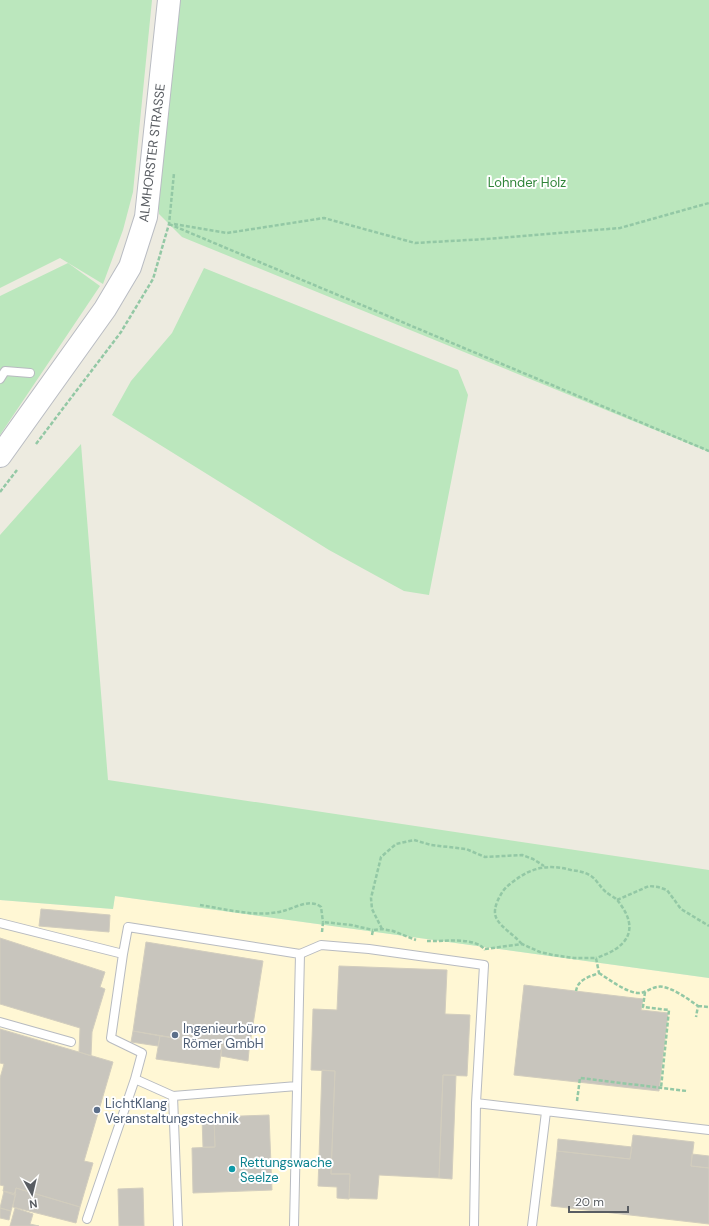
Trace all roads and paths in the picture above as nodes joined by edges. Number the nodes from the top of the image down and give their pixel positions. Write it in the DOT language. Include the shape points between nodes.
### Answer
graph roads {
  1 [pos="170,0"];
  2 [pos="709,203"];
  3 [pos="30,373"];
  4 [pos="0,379"];
  5 [pos="709,451"];
  6 [pos="0,456"];
  7 [pos="545,866"];
  8 [pos="617,900"];
  9 [pos="200,905"];
  10 [pos="323,922"];
  11 [pos="0,923"];
  12 [pos="709,926"];
  13 [pos="382,929"];
  14 [pos="372,930"];
  15 [pos="522,944"];
  16 [pos="321,945"];
  17 [pos="485,949"];
  18 [pos="369,950"];
  19 [pos="123,954"];
  20 [pos="300,954"];
  21 [pos="596,958"];
  22 [pos="484,965"];
  23 [pos="599,973"];
  24 [pos="576,991"];
  25 [pos="645,992"];
  26 [pos="698,1006"];
  27 [pos="709,1007"];
  28 [pos="696,1017"];
  29 [pos="0,1022"];
  30 [pos="71,1042"];
  31 [pos="135,1079"];
  32 [pos="297,1086"];
  33 [pos="661,1088"];
  34 [pos="687,1091"];
  35 [pos="173,1096"];
  36 [pos="476,1103"];
  37 [pos="546,1112"];
  38 [pos="575,1115"];
  39 [pos="709,1130"];
  40 [pos="87,1219"];
  41 [pos="178,1226"];
  42 [pos="294,1226"];
  43 [pos="474,1226"];
  44 [pos="532,1226"];
  1 -- 6 [label="main road, ALMHORSTER STRASSE" via="146,218 130,267 105,309"];
  2 -- 5 [label="path" via="620,228 415,243 324,218 227,233 169,224"];
  3 -- 4 [label="lane" via="5,371"];
  7 -- 8 [label="path" via="583,872"];
  7 -- 13 [label="path" via="533,858 485,857 466,849 431,845 414,840 396,844 381,857 371,898 372,909"];
  7 -- 15 [label="path" via="520,877 504,889 494,910 495,919"];
  8 -- 12 [label="path" via="649,886 658,887 667,890 681,909"];
  8 -- 21 [label="path" via="630,922 630,933 616,950"];
  9 -- 10 [label="path" via="268,913 312,903 321,907"];
  10 -- 14 [label="path"];
  10 -- 16 [label="path"];
  11 -- 19 [label="lane"];
  13 -- 14 [label="path"];
  13 -- 17 [label="path" via="420,941 462,941"];
  14 -- 18 [label="path"];
  15 -- 17 [label="path"];
  15 -- 21 [label="path" via="553,955"];
  16 -- 18 [label="lane"];
  16 -- 20 [label="lane"];
  17 -- 22 [label="path"];
  18 -- 22 [label="lane"];
  19 -- 20 [label="lane" via="128,927"];
  19 -- 31 [label="lane" via="111,1038 142,1053"];
  20 -- 32 [label="lane"];
  21 -- 23 [label="path"];
  22 -- 36 [label="lane"];
  23 -- 24 [label="path" via="582,980"];
  23 -- 25 [label="path" via="638,994"];
  25 -- 26 [label="path" via="658,986 666,986"];
  25 -- 33 [label="path" via="643,1007 669,1010"];
  26 -- 27 [label="path"];
  26 -- 28 [label="path"];
  29 -- 30 [label="lane"];
  31 -- 35 [label="lane"];
  31 -- 40 [label="lane"];
  32 -- 35 [label="lane"];
  32 -- 42 [label="lane"];
  33 -- 34 [label="path"];
  33 -- 38 [label="path" via="580,1078"];
  35 -- 41 [label="lane"];
  36 -- 37 [label="lane"];
  36 -- 43 [label="lane"];
  37 -- 38 [label="lane"];
  37 -- 44 [label="lane"];
  38 -- 39 [label="lane"];
}
